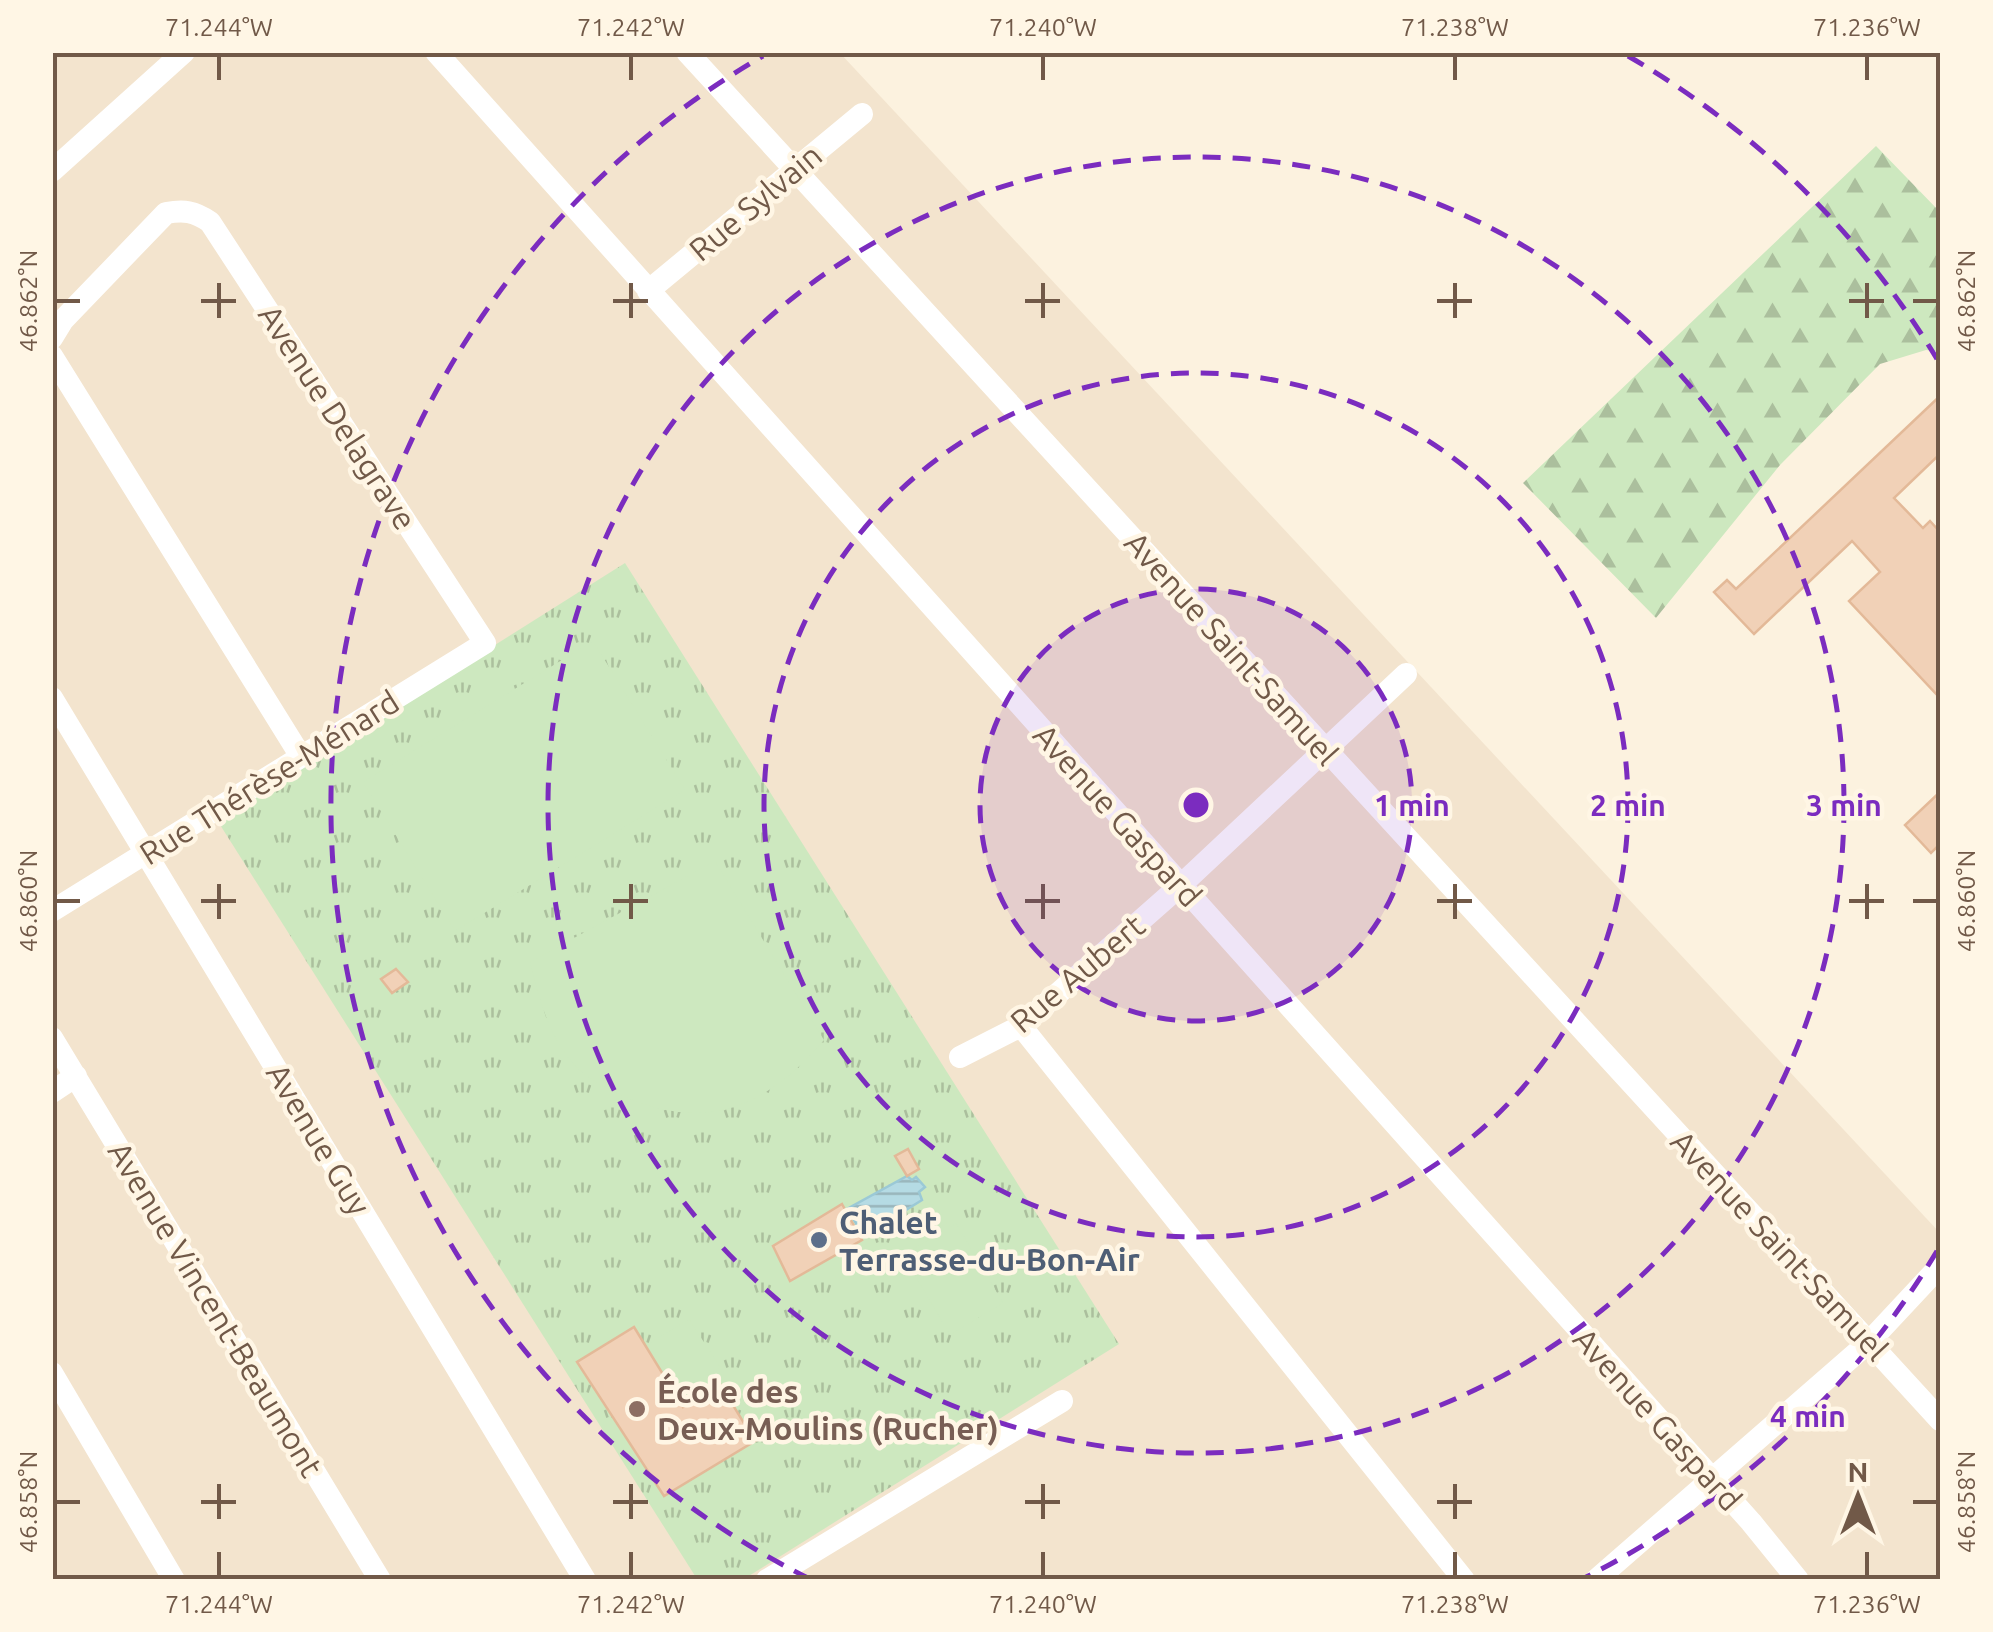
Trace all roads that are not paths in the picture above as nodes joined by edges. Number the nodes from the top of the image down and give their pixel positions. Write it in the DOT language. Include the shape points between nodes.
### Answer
graph roads {
  1 [pos="184,52"];
  2 [pos="436,52"];
  3 [pos="687,52"];
  4 [pos="862,114"];
  5 [pos="794,170"];
  6 [pos="52,171"];
  7 [pos="648,290"];
  8 [pos="52,338"];
  9 [pos="52,356"];
  10 [pos="485,643"];
  11 [pos="1406,674"];
  12 [pos="52,698"];
  13 [pos="1325,751"];
  14 [pos="300,755"];
  15 [pos="147,853"];
  16 [pos="1181,885"];
  17 [pos="52,911"];
  18 [pos="1020,1026"];
  19 [pos="52,1038"];
  20 [pos="960,1057"];
  21 [pos="76,1076"];
  22 [pos="52,1092"];
  23 [pos="1940,1266"];
  24 [pos="1869,1342"];
  25 [pos="52,1373"];
  26 [pos="1062,1401"];
  27 [pos="1940,1420"];
  28 [pos="1712,1478"];
  29 [pos="779,1576"];
  30 [pos="174,1580"];
  31 [pos="380,1580"];
  32 [pos="585,1580"];
  33 [pos="1464,1580"];
  34 [pos="1596,1580"];
  35 [pos="1798,1580"];
  1 -- 6 [label="street"];
  2 -- 7 [label="street, Avenue Gaspard"];
  3 -- 5 [label="street, Avenue Saint-Samuel"];
  4 -- 5 [label="street, Rue Sylvain"];
  5 -- 7 [label="street, Rue Sylvain"];
  5 -- 13 [label="street, Avenue Saint-Samuel"];
  7 -- 16 [label="street, Avenue Gaspard"];
  8 -- 10 [label="street, Avenue Delagrave" via="166,213 197,213 210,222"];
  9 -- 14 [label="street"];
  10 -- 14 [label="street, Rue Thérèse-Ménard"];
  11 -- 13 [label="street, Rue Aubert"];
  12 -- 15 [label="street, Avenue Guy"];
  13 -- 16 [label="street, Rue Aubert"];
  13 -- 24 [label="street, Avenue Saint-Samuel"];
  14 -- 15 [label="street, Rue Thérèse-Ménard"];
  15 -- 17 [label="street, Rue Thérèse-Ménard"];
  15 -- 32 [label="street, Avenue Guy"];
  16 -- 18 [label="street, Rue Aubert"];
  16 -- 28 [label="street, Avenue Gaspard"];
  18 -- 20 [label="street, Rue Aubert"];
  18 -- 33 [label="street"];
  19 -- 21 [label="street, Avenue Vincent-Beaumont"];
  21 -- 22 [label="street"];
  21 -- 31 [label="street, Avenue Vincent-Beaumont"];
  23 -- 24 [label="street"];
  24 -- 27 [label="street, Avenue Saint-Samuel"];
  24 -- 28 [label="street"];
  25 -- 30 [label="street"];
  26 -- 29 [label="street"];
  28 -- 34 [label="street"];
  28 -- 35 [label="street, Avenue Gaspard"];
}
